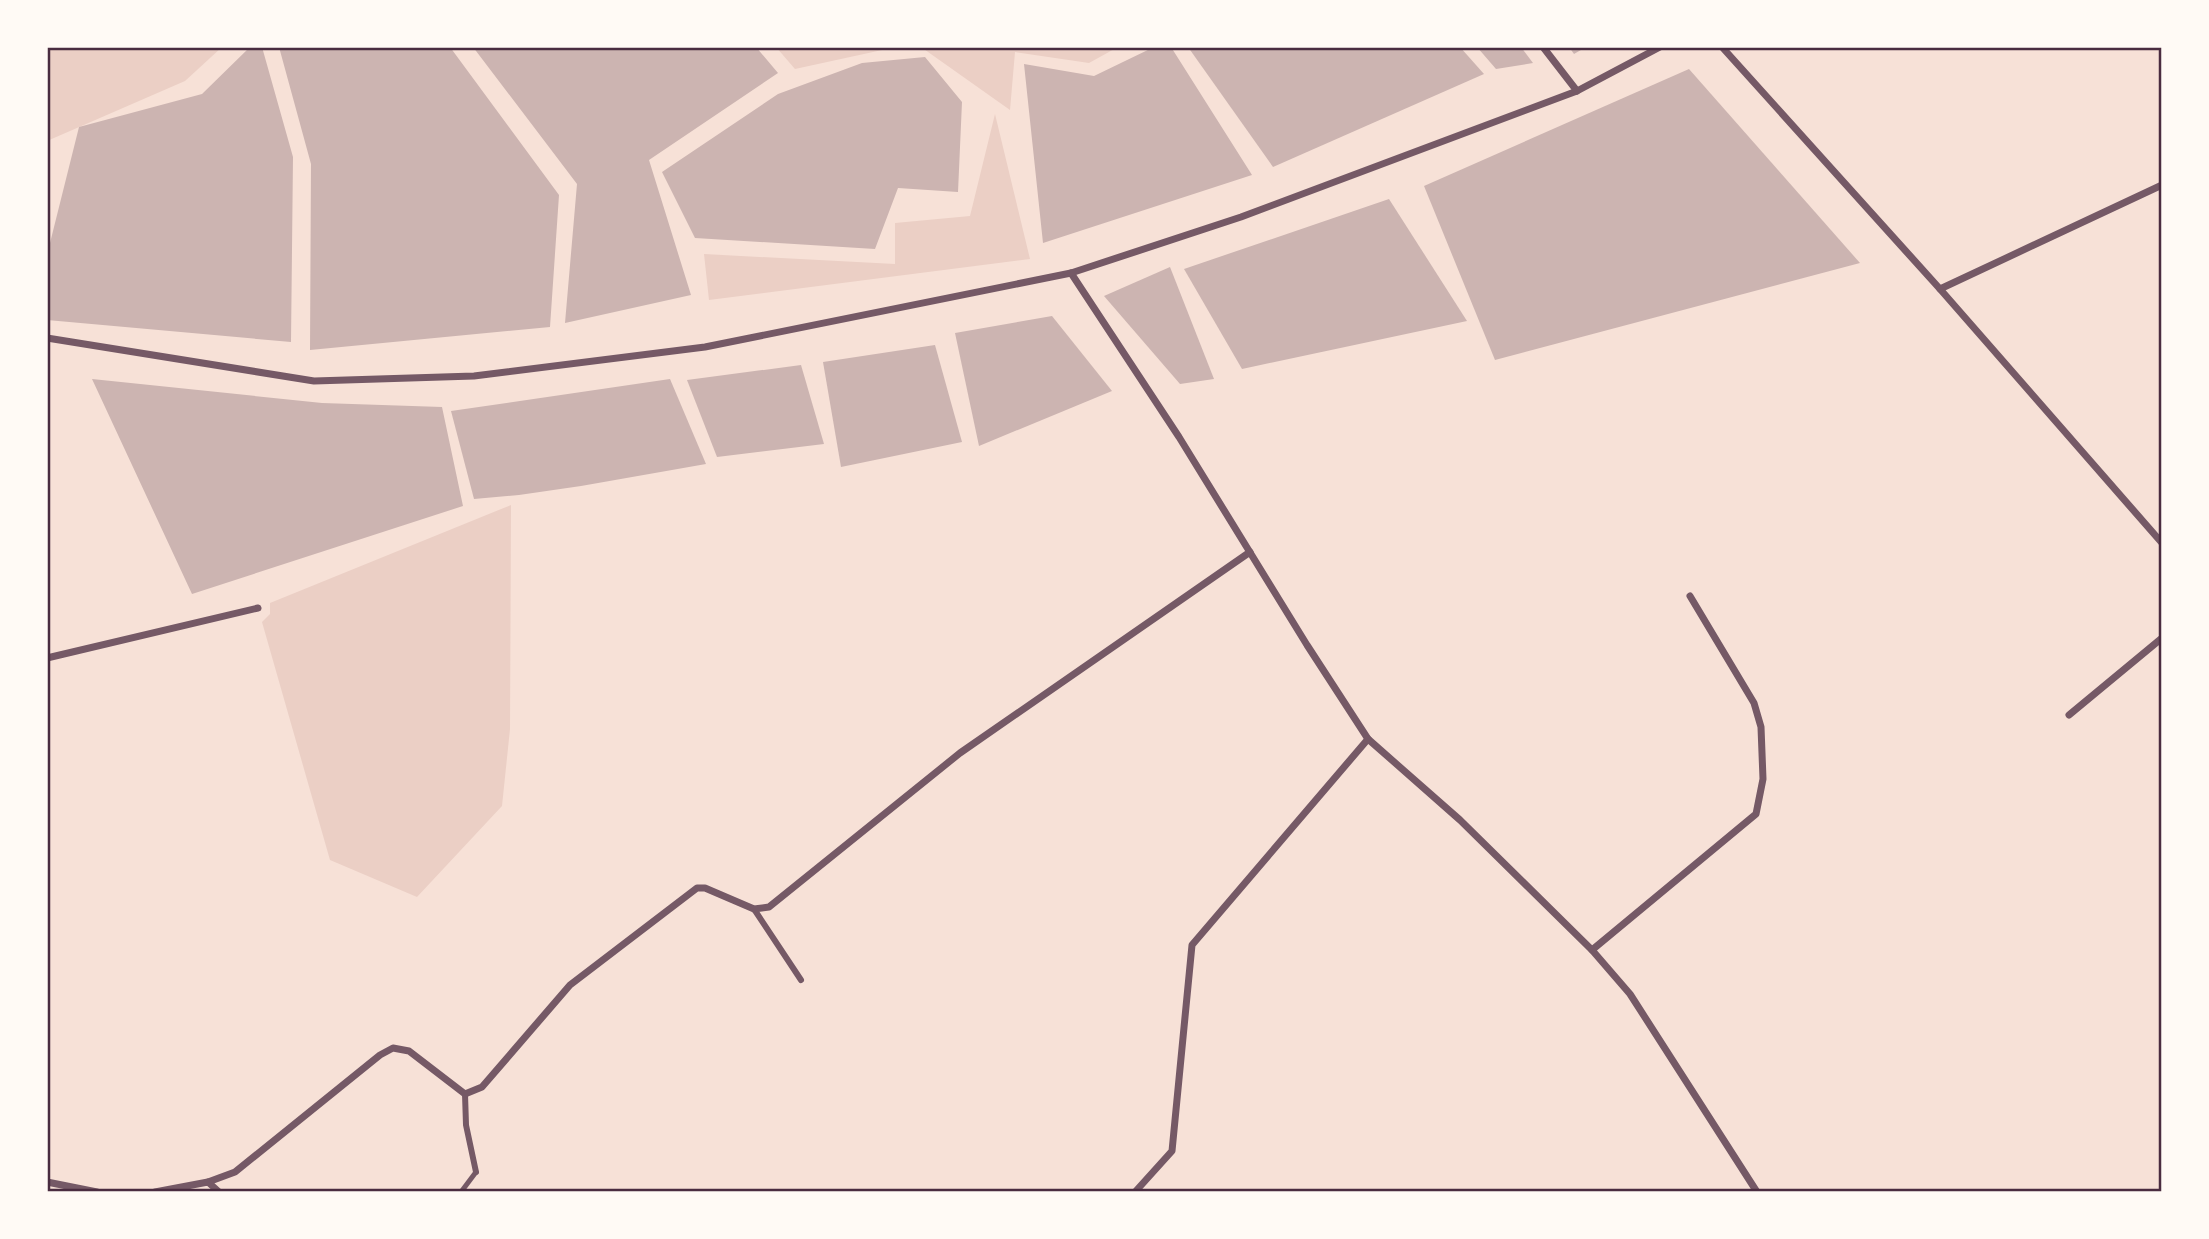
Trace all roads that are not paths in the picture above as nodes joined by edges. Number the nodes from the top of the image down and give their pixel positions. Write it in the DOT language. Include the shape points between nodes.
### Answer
graph roads {
  1 [pos="1543,47"];
  2 [pos="1660,47"];
  3 [pos="1722,47"];
  4 [pos="1577,91"];
  5 [pos="2162,185"];
  6 [pos="1072,274"];
  7 [pos="1940,289"];
  8 [pos="47,338"];
  9 [pos="2162,543"];
  10 [pos="1250,552"];
  11 [pos="1690,596"];
  12 [pos="258,608"];
  13 [pos="2162,638"];
  14 [pos="47,658"];
  15 [pos="2069,715"];
  16 [pos="1368,739"];
  17 [pos="754,909"];
  18 [pos="1592,950"];
  19 [pos="801,980"];
  20 [pos="465,1094"];
  21 [pos="475,1172"];
  22 [pos="47,1182"];
  23 [pos="208,1182"];
  24 [pos="97,1192"];
  25 [pos="155,1192"];
  26 [pos="219,1192"];
  27 [pos="461,1192"];
  28 [pos="1135,1192"];
  29 [pos="1757,1192"];
  1 -- 4 [label="street"];
  2 -- 4 [label="street"];
  3 -- 7 [label="street"];
  4 -- 6 [label="street" via="1241,217"];
  5 -- 7 [label="street"];
  6 -- 8 [label="street" via="705,347 474,376 314,381"];
  6 -- 10 [label="street"];
  7 -- 9 [label="street"];
  10 -- 16 [label="street"];
  10 -- 17 [label="street" via="960,753 769,907"];
  11 -- 18 [label="street" via="1754,704 1761,727 1763,779 1756,814"];
  12 -- 14 [label="street"];
  13 -- 15 [label="street"];
  16 -- 18 [label="street" via="1460,820"];
  16 -- 28 [label="street" via="1192,945 1172,1152"];
  17 -- 19 [label="street"];
  17 -- 20 [label="street" via="697,888 570,985 482,1087"];
  18 -- 29 [label="street" via="1630,994"];
  20 -- 21 [label="street"];
  20 -- 23 [label="street" via="409,1051 393,1048 235,1172"];
  21 -- 27 [label="lane"];
  22 -- 24 [label="street"];
  23 -- 25 [label="street"];
  23 -- 26 [label="street"];
}
